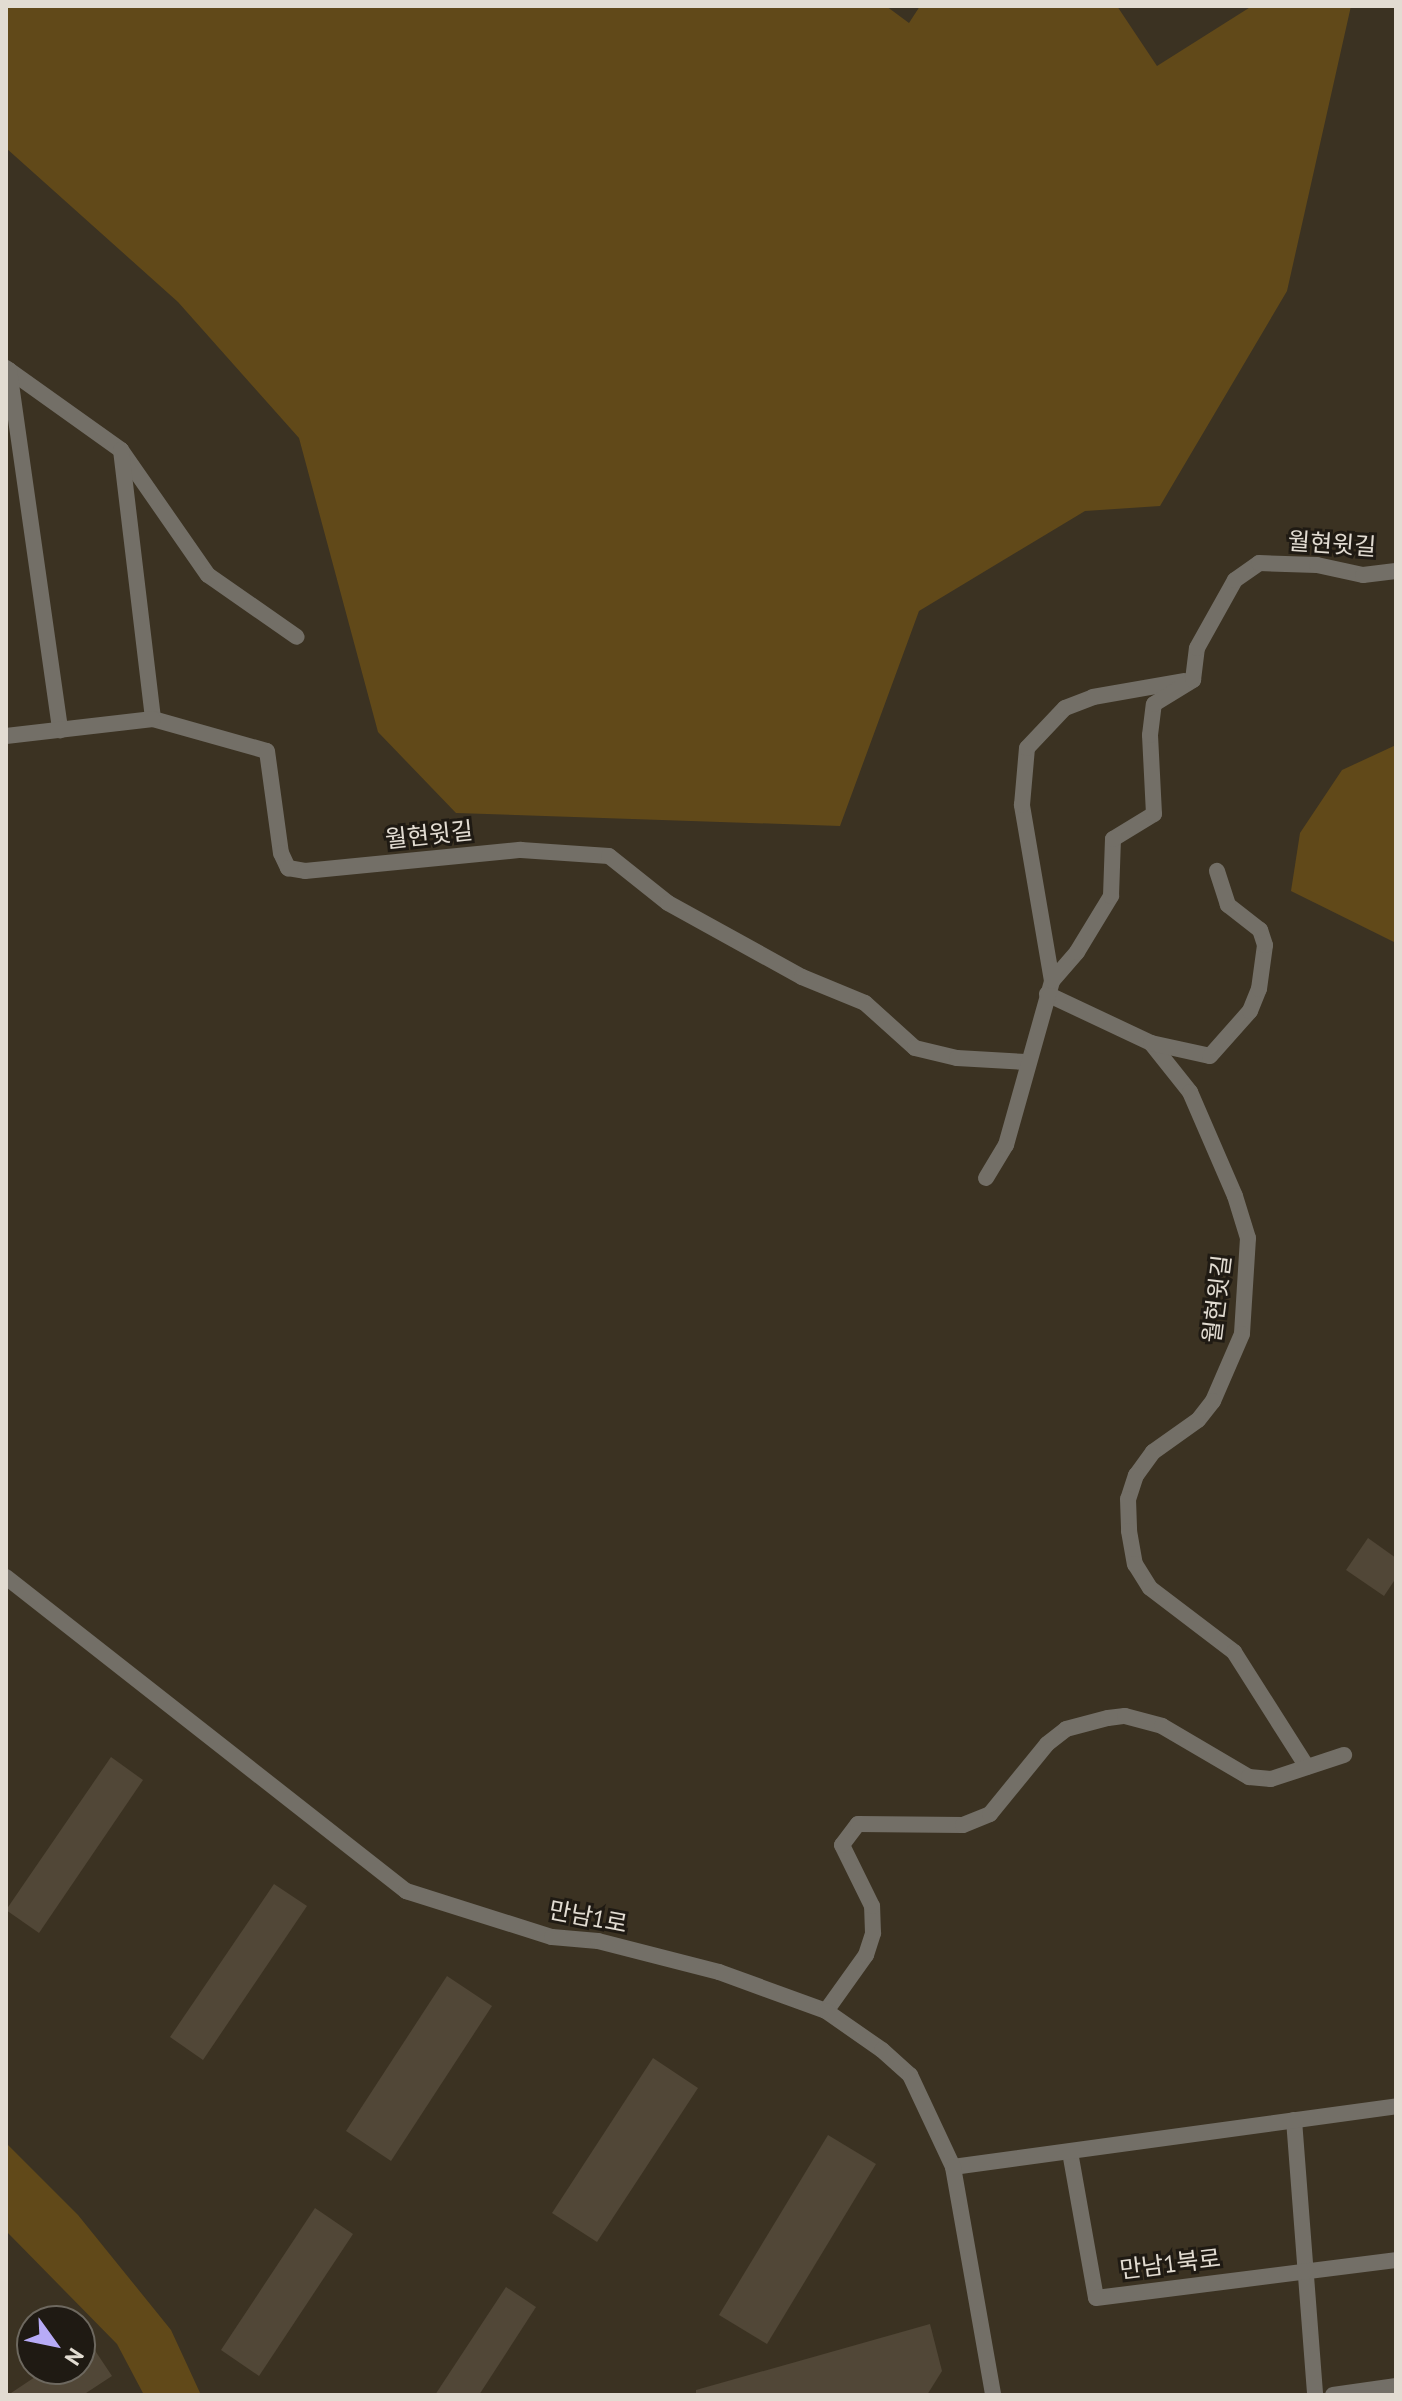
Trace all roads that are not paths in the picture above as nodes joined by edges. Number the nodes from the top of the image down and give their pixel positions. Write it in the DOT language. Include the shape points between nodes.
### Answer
graph roads {
  1 [pos="8,369"];
  2 [pos="121,450"];
  3 [pos="1396,571"];
  4 [pos="297,637"];
  5 [pos="1193,680"];
  6 [pos="153,719"];
  7 [pos="60,730"];
  8 [pos="6,736"];
  9 [pos="1217,871"];
  10 [pos="1050,987"];
  11 [pos="1151,1043"];
  12 [pos="1026,1062"];
  13 [pos="986,1178"];
  14 [pos="6,1577"];
  15 [pos="1344,1755"];
  16 [pos="1307,1767"];
  17 [pos="826,2011"];
  18 [pos="1396,2106"];
  19 [pos="1294,2120"];
  20 [pos="1070,2152"];
  21 [pos="953,2167"];
  22 [pos="1396,2260"];
  23 [pos="1308,2270"];
  24 [pos="1396,2386"];
  25 [pos="993,2395"];
  26 [pos="1315,2395"];
  27 [pos="1333,2395"];
  1 -- 2 [label="street"];
  1 -- 7 [label="street"];
  2 -- 4 [label="street" via="208,575"];
  2 -- 6 [label="street"];
  3 -- 5 [label="street, 월현윗길" via="1363,575 1317,565 1259,563 1235,580 1210,620 1197,648"];
  5 -- 10 [label="street" via="1154,704 1154,814 1113,839 1111,896"];
  5 -- 10 [label="street" via="1093,697 1065,708 1027,748 1022,805"];
  6 -- 7 [label="street"];
  6 -- 12 [label="street, 월현윗길" via="267,751 281,853 288,868 305,871 521,850 609,856 668,903 802,977 865,1003 915,1048 957,1058"];
  7 -- 8 [label="street"];
  9 -- 11 [label="street, 월현윗길" via="1228,905 1260,930 1265,945 1259,989 1250,1011 1210,1056"];
  10 -- 11 [label="street, 월현윗길"];
  10 -- 12 [label="street"];
  11 -- 16 [label="street, 월현윗길" via="1190,1092 1211,1132 1248,1238 1248,1270 1242,1334 1229,1375 1198,1420 1153,1452 1136,1475 1128,1499 1135,1564 1150,1588 1234,1652"];
  12 -- 13 [label="street" via="1006,1145"];
  14 -- 17 [label="street, 만남1로" via="406,1891 552,1937 598,1941 719,1972"];
  15 -- 16 [label="street"];
  16 -- 17 [label="street" via="1271,1779 1249,1777 1162,1726 1125,1716 1108,1718 1066,1729 1047,1744 990,1814 963,1825 858,1824 842,1845 872,1906 873,1933 866,1955"];
  17 -- 21 [label="street, 만남1로" via="910,2075"];
  18 -- 19 [label="street"];
  19 -- 20 [label="street"];
  19 -- 23 [label="street"];
  20 -- 21 [label="street"];
  20 -- 23 [label="street, 만남1북로" via="1096,2298"];
  21 -- 25 [label="street, 만남1로"];
  22 -- 23 [label="street, 만남1북로"];
  23 -- 26 [label="street"];
  24 -- 27 [label="street"];
}
